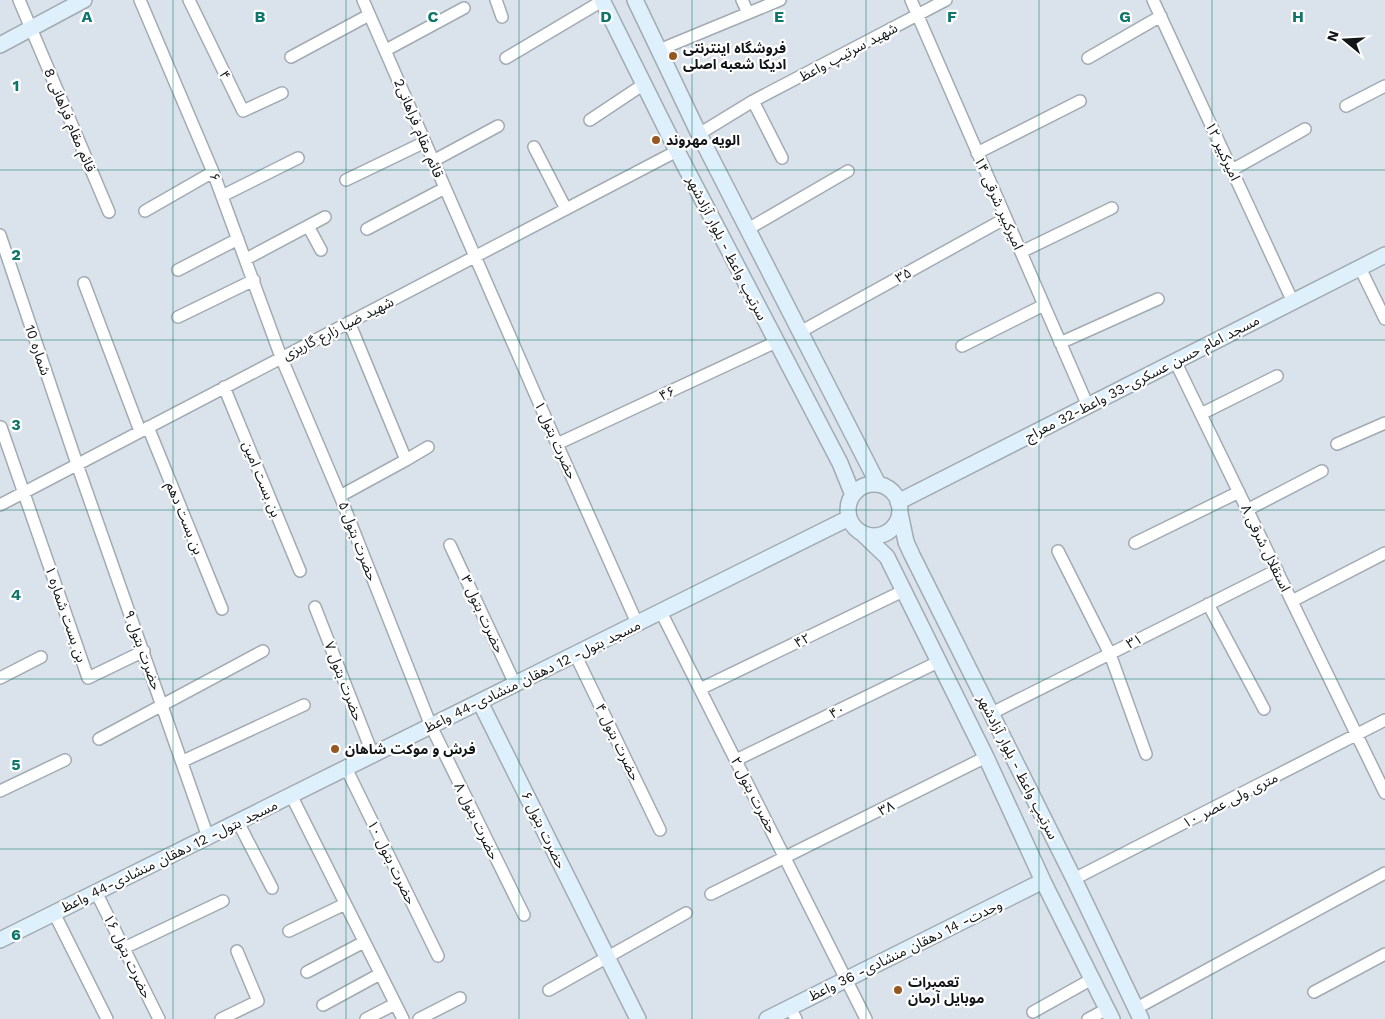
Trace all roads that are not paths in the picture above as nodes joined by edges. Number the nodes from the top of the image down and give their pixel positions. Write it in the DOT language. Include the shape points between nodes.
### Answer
graph roads {
  1 [pos="19,0"];
  2 [pos="84,0"];
  3 [pos="140,0"];
  4 [pos="189,0"];
  5 [pos="496,0"];
  6 [pos="634,0"];
  7 [pos="742,0"];
  8 [pos="780,0"];
  9 [pos="911,0"];
  10 [pos="946,0"];
  11 [pos="1153,0"];
  12 [pos="602,1"];
  13 [pos="368,5"];
  14 [pos="464,8"];
  15 [pos="748,13"];
  16 [pos="918,15"];
  17 [pos="1161,16"];
  18 [pos="502,17"];
  19 [pos="32,28"];
  20 [pos="0,44"];
  21 [pos="386,50"];
  22 [pos="659,50"];
  23 [pos="291,58"];
  24 [pos="506,58"];
  25 [pos="1088,58"];
  26 [pos="644,84"];
  27 [pos="1385,86"];
  28 [pos="282,94"];
  29 [pos="753,101"];
  30 [pos="1080,101"];
  31 [pos="1346,106"];
  32 [pos="590,120"];
  33 [pos="498,126"];
  34 [pos="1305,129"];
  35 [pos="699,134"];
  36 [pos="425,142"];
  37 [pos="534,147"];
  38 [pos="677,151"];
  39 [pos="977,153"];
  40 [pos="298,158"];
  41 [pos="782,158"];
  42 [pos="433,161"];
  43 [pos="1232,170"];
  44 [pos="848,171"];
  45 [pos="213,172"];
  46 [pos="346,180"];
  47 [pos="445,188"];
  48 [pos="222,196"];
  49 [pos="1112,208"];
  50 [pos="566,209"];
  51 [pos="145,211"];
  52 [pos="109,212"];
  53 [pos="324,217"];
  54 [pos="1006,218"];
  55 [pos="308,226"];
  56 [pos="367,229"];
  57 [pos="748,229"];
  58 [pos="0,235"];
  59 [pos="238,240"];
  60 [pos="321,250"];
  61 [pos="1021,252"];
  62 [pos="1385,255"];
  63 [pos="475,257"];
  64 [pos="246,259"];
  65 [pos="1360,268"];
  66 [pos="178,270"];
  67 [pos="254,280"];
  68 [pos="84,283"];
  69 [pos="1158,300"];
  70 [pos="1293,302"];
  71 [pos="1044,305"];
  72 [pos="178,317"];
  73 [pos="1385,319"];
  74 [pos="349,322"];
  75 [pos="800,332"];
  76 [pos="776,342"];
  77 [pos="1060,343"];
  78 [pos="962,346"];
  79 [pos="281,357"];
  80 [pos="1175,361"];
  81 [pos="1276,376"];
  82 [pos="224,387"];
  83 [pos="1088,406"];
  84 [pos="1201,414"];
  85 [pos="1385,422"];
  86 [pos="1,426"];
  87 [pos="144,429"];
  88 [pos="557,444"];
  89 [pos="1337,444"];
  90 [pos="428,447"];
  91 [pos="406,460"];
  92 [pos="77,464"];
  93 [pos="1322,470"];
  94 [pos="878,484"];
  95 [pos="1239,492"];
  96 [pos="23,493"];
  97 [pos="853,495"];
  98 [pos="340,496"];
  99 [pos="0,505"];
  100 [pos="899,508"];
  101 [pos="1247,510"];
  102 [pos="849,518"];
  103 [pos="863,534"];
  104 [pos="1135,543"];
  105 [pos="450,545"];
  106 [pos="1058,551"];
  107 [pos="1385,553"];
  108 [pos="1277,570"];
  109 [pos="300,571"];
  110 [pos="903,591"];
  111 [pos="1292,601"];
  112 [pos="1208,604"];
  113 [pos="315,607"];
  114 [pos="222,609"];
  115 [pos="661,612"];
  116 [pos="638,623"];
  117 [pos="144,651"];
  118 [pos="263,651"];
  119 [pos="575,654"];
  120 [pos="1110,654"];
  121 [pos="41,657"];
  122 [pos="938,662"];
  123 [pos="0,678"];
  124 [pos="516,684"];
  125 [pos="700,689"];
  126 [pos="480,702"];
  127 [pos="162,704"];
  128 [pos="304,705"];
  129 [pos="1264,709"];
  130 [pos="992,713"];
  131 [pos="1385,720"];
  132 [pos="431,726"];
  133 [pos="1357,735"];
  134 [pos="99,740"];
  135 [pos="1146,754"];
  136 [pos="373,755"];
  137 [pos="986,757"];
  138 [pos="65,760"];
  139 [pos="736,760"];
  140 [pos="183,761"];
  141 [pos="346,768"];
  142 [pos="0,791"];
  143 [pos="1385,793"];
  144 [pos="291,795"];
  145 [pos="238,822"];
  146 [pos="660,830"];
  147 [pos="208,837"];
  148 [pos="785,858"];
  149 [pos="1385,873"];
  150 [pos="1074,879"];
  151 [pos="1043,882"];
  152 [pos="272,888"];
  153 [pos="96,892"];
  154 [pos="711,894"];
  155 [pos="223,901"];
  156 [pos="345,904"];
  157 [pos="54,913"];
  158 [pos="686,913"];
  159 [pos="524,915"];
  160 [pos="289,931"];
  161 [pos="1,937"];
  162 [pos="364,942"];
  163 [pos="124,948"];
  164 [pos="237,951"];
  165 [pos="1385,954"];
  166 [pos="438,956"];
  167 [pos="607,958"];
  168 [pos="307,972"];
  169 [pos="380,974"];
  170 [pos="846,979"];
  171 [pos="1092,979"];
  172 [pos="549,990"];
  173 [pos="1314,992"];
  174 [pos="460,998"];
  175 [pos="395,1004"];
  176 [pos="323,1005"];
  177 [pos="1033,1012"];
  178 [pos="793,1013"];
  179 [pos="1110,1014"];
  180 [pos="1138,1014"];
  181 [pos="107,1019"];
  182 [pos="159,1019"];
  183 [pos="221,1019"];
  184 [pos="366,1019"];
  185 [pos="403,1019"];
  186 [pos="419,1019"];
  187 [pos="638,1019"];
  188 [pos="767,1019"];
  189 [pos="866,1019"];
  190 [pos="1088,1019"];
  1 -- 19 [label="street, 8 قائم مقام فراهانی"];
  2 -- 19 [label="main road"];
  3 -- 45 [label="street, ۶"];
  4 -- 28 [label="street, ۴" via="243,111"];
  5 -- 18 [label="street"];
  6 -- 22 [label="main road, سرتیپ واعظ - بلوار آزادشهر"];
  7 -- 15 [label="street"];
  8 -- 15 [label="street"];
  9 -- 16 [label="street, ۱۴ امیرکبیر شرقی"];
  10 -- 16 [label="street, شهید سرتیپ واعظ"];
  11 -- 17 [label="street, امیرکبیر ۱۲"];
  12 -- 24 [label="street"];
  12 -- 26 [label="main road, سرتیپ واعظ - بلوار آزادشهر"];
  13 -- 21 [label="street, 2قائم مقام فراهانی"];
  13 -- 23 [label="street"];
  14 -- 21 [label="street"];
  15 -- 22 [label="street"];
  16 -- 29 [label="street, شهید سرتیپ واعظ"];
  16 -- 39 [label="street, ۱۴ امیرکبیر شرقی"];
  17 -- 25 [label="street"];
  17 -- 43 [label="street, امیرکبیر ۱۲"];
  19 -- 20 [label="main road"];
  19 -- 52 [label="street, 8 قائم مقام فراهانی"];
  21 -- 36 [label="street, 2قائم مقام فراهانی"];
  22 -- 35 [label="main road, سرتیپ واعظ - بلوار آزادشهر"];
  26 -- 32 [label="street"];
  26 -- 38 [label="main road, سرتیپ واعظ - بلوار آزادشهر"];
  27 -- 31 [label="street"];
  29 -- 35 [label="street, شهید سرتیپ واعظ"];
  29 -- 41 [label="street"];
  30 -- 39 [label="street"];
  33 -- 42 [label="street"];
  34 -- 43 [label="street"];
  35 -- 57 [label="main road, سرتیپ واعظ - بلوار آزادشهر"];
  36 -- 42 [label="street, 2قائم مقام فراهانی"];
  36 -- 46 [label="street"];
  37 -- 50 [label="street"];
  38 -- 50 [label="street, شهید ضیا زارع گاریزی"];
  38 -- 76 [label="main road, سرتیپ واعظ - بلوار آزادشهر"];
  39 -- 54 [label="street, ۱۴ امیرکبیر شرقی"];
  40 -- 48 [label="street"];
  42 -- 47 [label="street, 2قائم مقام فراهانی"];
  43 -- 70 [label="street, امیرکبیر ۱۲"];
  44 -- 57 [label="street"];
  45 -- 48 [label="street, ۶"];
  45 -- 51 [label="street"];
  47 -- 56 [label="street"];
  47 -- 63 [label="street, 2قائم مقام فراهانی"];
  48 -- 59 [label="street, ۶"];
  49 -- 61 [label="street"];
  50 -- 63 [label="street, شهید ضیا زارع گاریزی"];
  53 -- 55 [label="street"];
  54 -- 61 [label="street, ۱۴ امیرکبیر شرقی"];
  54 -- 75 [label="street, ۳۵"];
  55 -- 60 [label="street"];
  55 -- 64 [label="street"];
  57 -- 75 [label="main road, سرتیپ واعظ - بلوار آزادشهر"];
  58 -- 92 [label="street, شماره 10"];
  59 -- 64 [label="street, ۶"];
  59 -- 66 [label="street"];
  61 -- 71 [label="street, ۱۴ امیرکبیر شرقی"];
  62 -- 65 [label="main road, مسجد امام حسن عسکری-33 واعظ-32 معراج"];
  63 -- 74 [label="street, شهید ضیا زارع گاریزی"];
  63 -- 88 [label="street, حضرت بتول ۱"];
  64 -- 67 [label="street, ۶"];
  65 -- 70 [label="main road, مسجد امام حسن عسکری-33 واعظ-32 معراج"];
  65 -- 73 [label="street"];
  67 -- 72 [label="street"];
  67 -- 79 [label="street, ۶"];
  68 -- 87 [label="street, بن بست دهم"];
  69 -- 77 [label="street"];
  70 -- 80 [label="main road, مسجد امام حسن عسکری-33 واعظ-32 معراج"];
  71 -- 77 [label="street, ۱۴ امیرکبیر شرقی"];
  71 -- 78 [label="street"];
  74 -- 79 [label="street, شهید ضیا زارع گاریزی"];
  74 -- 91 [label="street"];
  75 -- 94 [label="main road, سرتیپ واعظ - بلوار آزادشهر"];
  76 -- 88 [label="street, ۴۶"];
  76 -- 97 [label="main road, سرتیپ واعظ - بلوار آزادشهر" via="840,463"];
  77 -- 83 [label="street, ۱۴ امیرکبیر شرقی"];
  79 -- 82 [label="street, شهید ضیا زارع گاریزی"];
  79 -- 98 [label="street, حضرت بتول ۵"];
  80 -- 83 [label="main road, مسجد امام حسن عسکری-33 واعظ-32 معراج"];
  80 -- 84 [label="street, استقلال شرقی ۸"];
  81 -- 84 [label="street"];
  82 -- 87 [label="street, شهید ضیا زارع گاریزی"];
  82 -- 109 [label="street, بن بست امین"];
  83 -- 100 [label="main road, مسجد امام حسن عسکری-33 واعظ-32 معراج"];
  84 -- 95 [label="street, استقلال شرقی ۸"];
  85 -- 89 [label="street"];
  86 -- 96 [label="street"];
  87 -- 92 [label="street, شهید ضیا زارع گاریزی"];
  87 -- 114 [label="street, بن بست دهم"];
  88 -- 116 [label="street, حضرت بتول ۱"];
  90 -- 91 [label="street"];
  91 -- 98 [label="street"];
  92 -- 96 [label="street, شهید ضیا زارع گاریزی"];
  92 -- 117 [label="street, حضرت بتول ۹"];
  93 -- 101 [label="street"];
  94 -- 97 [label="main road" via="864,486"];
  94 -- 100 [label="main road" via="891,490"];
  95 -- 101 [label="street, استقلال شرقی ۸"];
  95 -- 104 [label="street"];
  96 -- 99 [label="street, شهید ضیا زارع گاریزی"];
  96 -- 117 [label="street, بن بست شماره ۱" via="88,678"];
  97 -- 102 [label="main road" via="849,502"];
  98 -- 132 [label="street, حضرت بتول ۵"];
  100 -- 103 [label="main road" via="898,521 886,533 879,536"];
  100 -- 130 [label="main road, سرتیپ واعظ - بلوار آزادشهر" via="909,548"];
  101 -- 108 [label="street, استقلال شرقی ۸"];
  102 -- 103 [label="main road"];
  102 -- 115 [label="main road, مسجد بتول- 12 دهقان منشادی-44 واعظ"];
  103 -- 110 [label="main road, سرتیپ واعظ - بلوار آزادشهر" via="887,557"];
  105 -- 124 [label="street, حضرت بتول ۳"];
  106 -- 120 [label="street"];
  107 -- 111 [label="street"];
  108 -- 111 [label="street, استقلال شرقی ۸"];
  108 -- 112 [label="street, ۳۱"];
  110 -- 122 [label="main road, سرتیپ واعظ - بلوار آزادشهر"];
  110 -- 125 [label="street, ۴۲"];
  111 -- 133 [label="street, استقلال شرقی ۸"];
  112 -- 120 [label="street, ۳۱"];
  112 -- 129 [label="street"];
  113 -- 136 [label="street, حضرت بتول ۷"];
  115 -- 116 [label="main road, مسجد بتول- 12 دهقان منشادی-44 واعظ"];
  115 -- 125 [label="street, حضرت بتول ۲"];
  116 -- 119 [label="main road, مسجد بتول- 12 دهقان منشادی-44 واعظ"];
  117 -- 127 [label="street, حضرت بتول ۹"];
  118 -- 127 [label="street"];
  119 -- 124 [label="main road, مسجد بتول- 12 دهقان منشادی-44 واعظ"];
  119 -- 146 [label="street, حضرت بتول ۴"];
  120 -- 130 [label="street, ۳۱"];
  120 -- 135 [label="street"];
  121 -- 123 [label="street"];
  122 -- 137 [label="main road, سرتیپ واعظ - بلوار آزادشهر"];
  122 -- 139 [label="street, ۴۰"];
  124 -- 126 [label="main road, مسجد بتول- 12 دهقان منشادی-44 واعظ"];
  125 -- 139 [label="street, حضرت بتول ۲"];
  126 -- 132 [label="main road, مسجد بتول- 12 دهقان منشادی-44 واعظ"];
  126 -- 167 [label="main road, حضرت بتول ۶"];
  127 -- 134 [label="street"];
  127 -- 140 [label="street, حضرت بتول ۹"];
  128 -- 140 [label="street"];
  130 -- 150 [label="main road, سرتیپ واعظ - بلوار آزادشهر"];
  131 -- 133 [label="street, ۱۰ متری ولی عصر"];
  132 -- 136 [label="main road, مسجد بتول- 12 دهقان منشادی-44 واعظ"];
  132 -- 159 [label="street, حضرت بتول ۸"];
  133 -- 143 [label="street, استقلال شرقی ۸"];
  133 -- 150 [label="street, ۱۰ متری ولی عصر"];
  136 -- 141 [label="main road, مسجد بتول- 12 دهقان منشادی-44 واعظ"];
  137 -- 148 [label="street, ۳۸"];
  137 -- 151 [label="main road, سرتیپ واعظ - بلوار آزادشهر"];
  138 -- 142 [label="street"];
  139 -- 148 [label="street, حضرت بتول ۲"];
  140 -- 147 [label="street, حضرت بتول ۹"];
  141 -- 144 [label="main road, مسجد بتول- 12 دهقان منشادی-44 واعظ"];
  141 -- 166 [label="street, حضرت بتول ۱۰"];
  144 -- 145 [label="main road, مسجد بتول- 12 دهقان منشادی-44 واعظ"];
  144 -- 156 [label="street"];
  145 -- 147 [label="main road, مسجد بتول- 12 دهقان منشادی-44 واعظ"];
  145 -- 152 [label="street"];
  147 -- 153 [label="main road, مسجد بتول- 12 دهقان منشادی-44 واعظ"];
  148 -- 154 [label="street, ۳۸"];
  148 -- 170 [label="street, حضرت بتول ۲"];
  149 -- 180 [label="street"];
  150 -- 180 [label="main road, سرتیپ واعظ - بلوار آزادشهر"];
  151 -- 170 [label="main road, وحدت- 14 دهقان منشادی- 36 واعظ"];
  151 -- 171 [label="main road, سرتیپ واعظ - بلوار آزادشهر"];
  153 -- 157 [label="main road, مسجد بتول- 12 دهقان منشادی-44 واعظ"];
  153 -- 163 [label="street, حضرت بتول ۱۶"];
  155 -- 163 [label="street"];
  156 -- 160 [label="street"];
  156 -- 162 [label="street"];
  157 -- 161 [label="main road, مسجد بتول- 12 دهقان منشادی-44 واعظ"];
  157 -- 181 [label="street"];
  158 -- 167 [label="street"];
  162 -- 168 [label="street"];
  162 -- 169 [label="street"];
  163 -- 182 [label="street, حضرت بتول ۱۶"];
  164 -- 183 [label="street" via="258,1001"];
  165 -- 173 [label="street"];
  167 -- 172 [label="street"];
  167 -- 187 [label="main road, حضرت بتول ۶"];
  169 -- 175 [label="street"];
  169 -- 176 [label="street"];
  170 -- 178 [label="main road, وحدت- 14 دهقان منشادی- 36 واعظ"];
  170 -- 189 [label="street, حضرت بتول ۲"];
  171 -- 177 [label="street"];
  171 -- 179 [label="main road, سرتیپ واعظ - بلوار آزادشهر"];
  174 -- 186 [label="street"];
  175 -- 184 [label="street"];
  175 -- 185 [label="street"];
  178 -- 188 [label="main road, وحدت- 14 دهقان منشادی- 36 واعظ"];
  179 -- 190 [label="street"];
}
